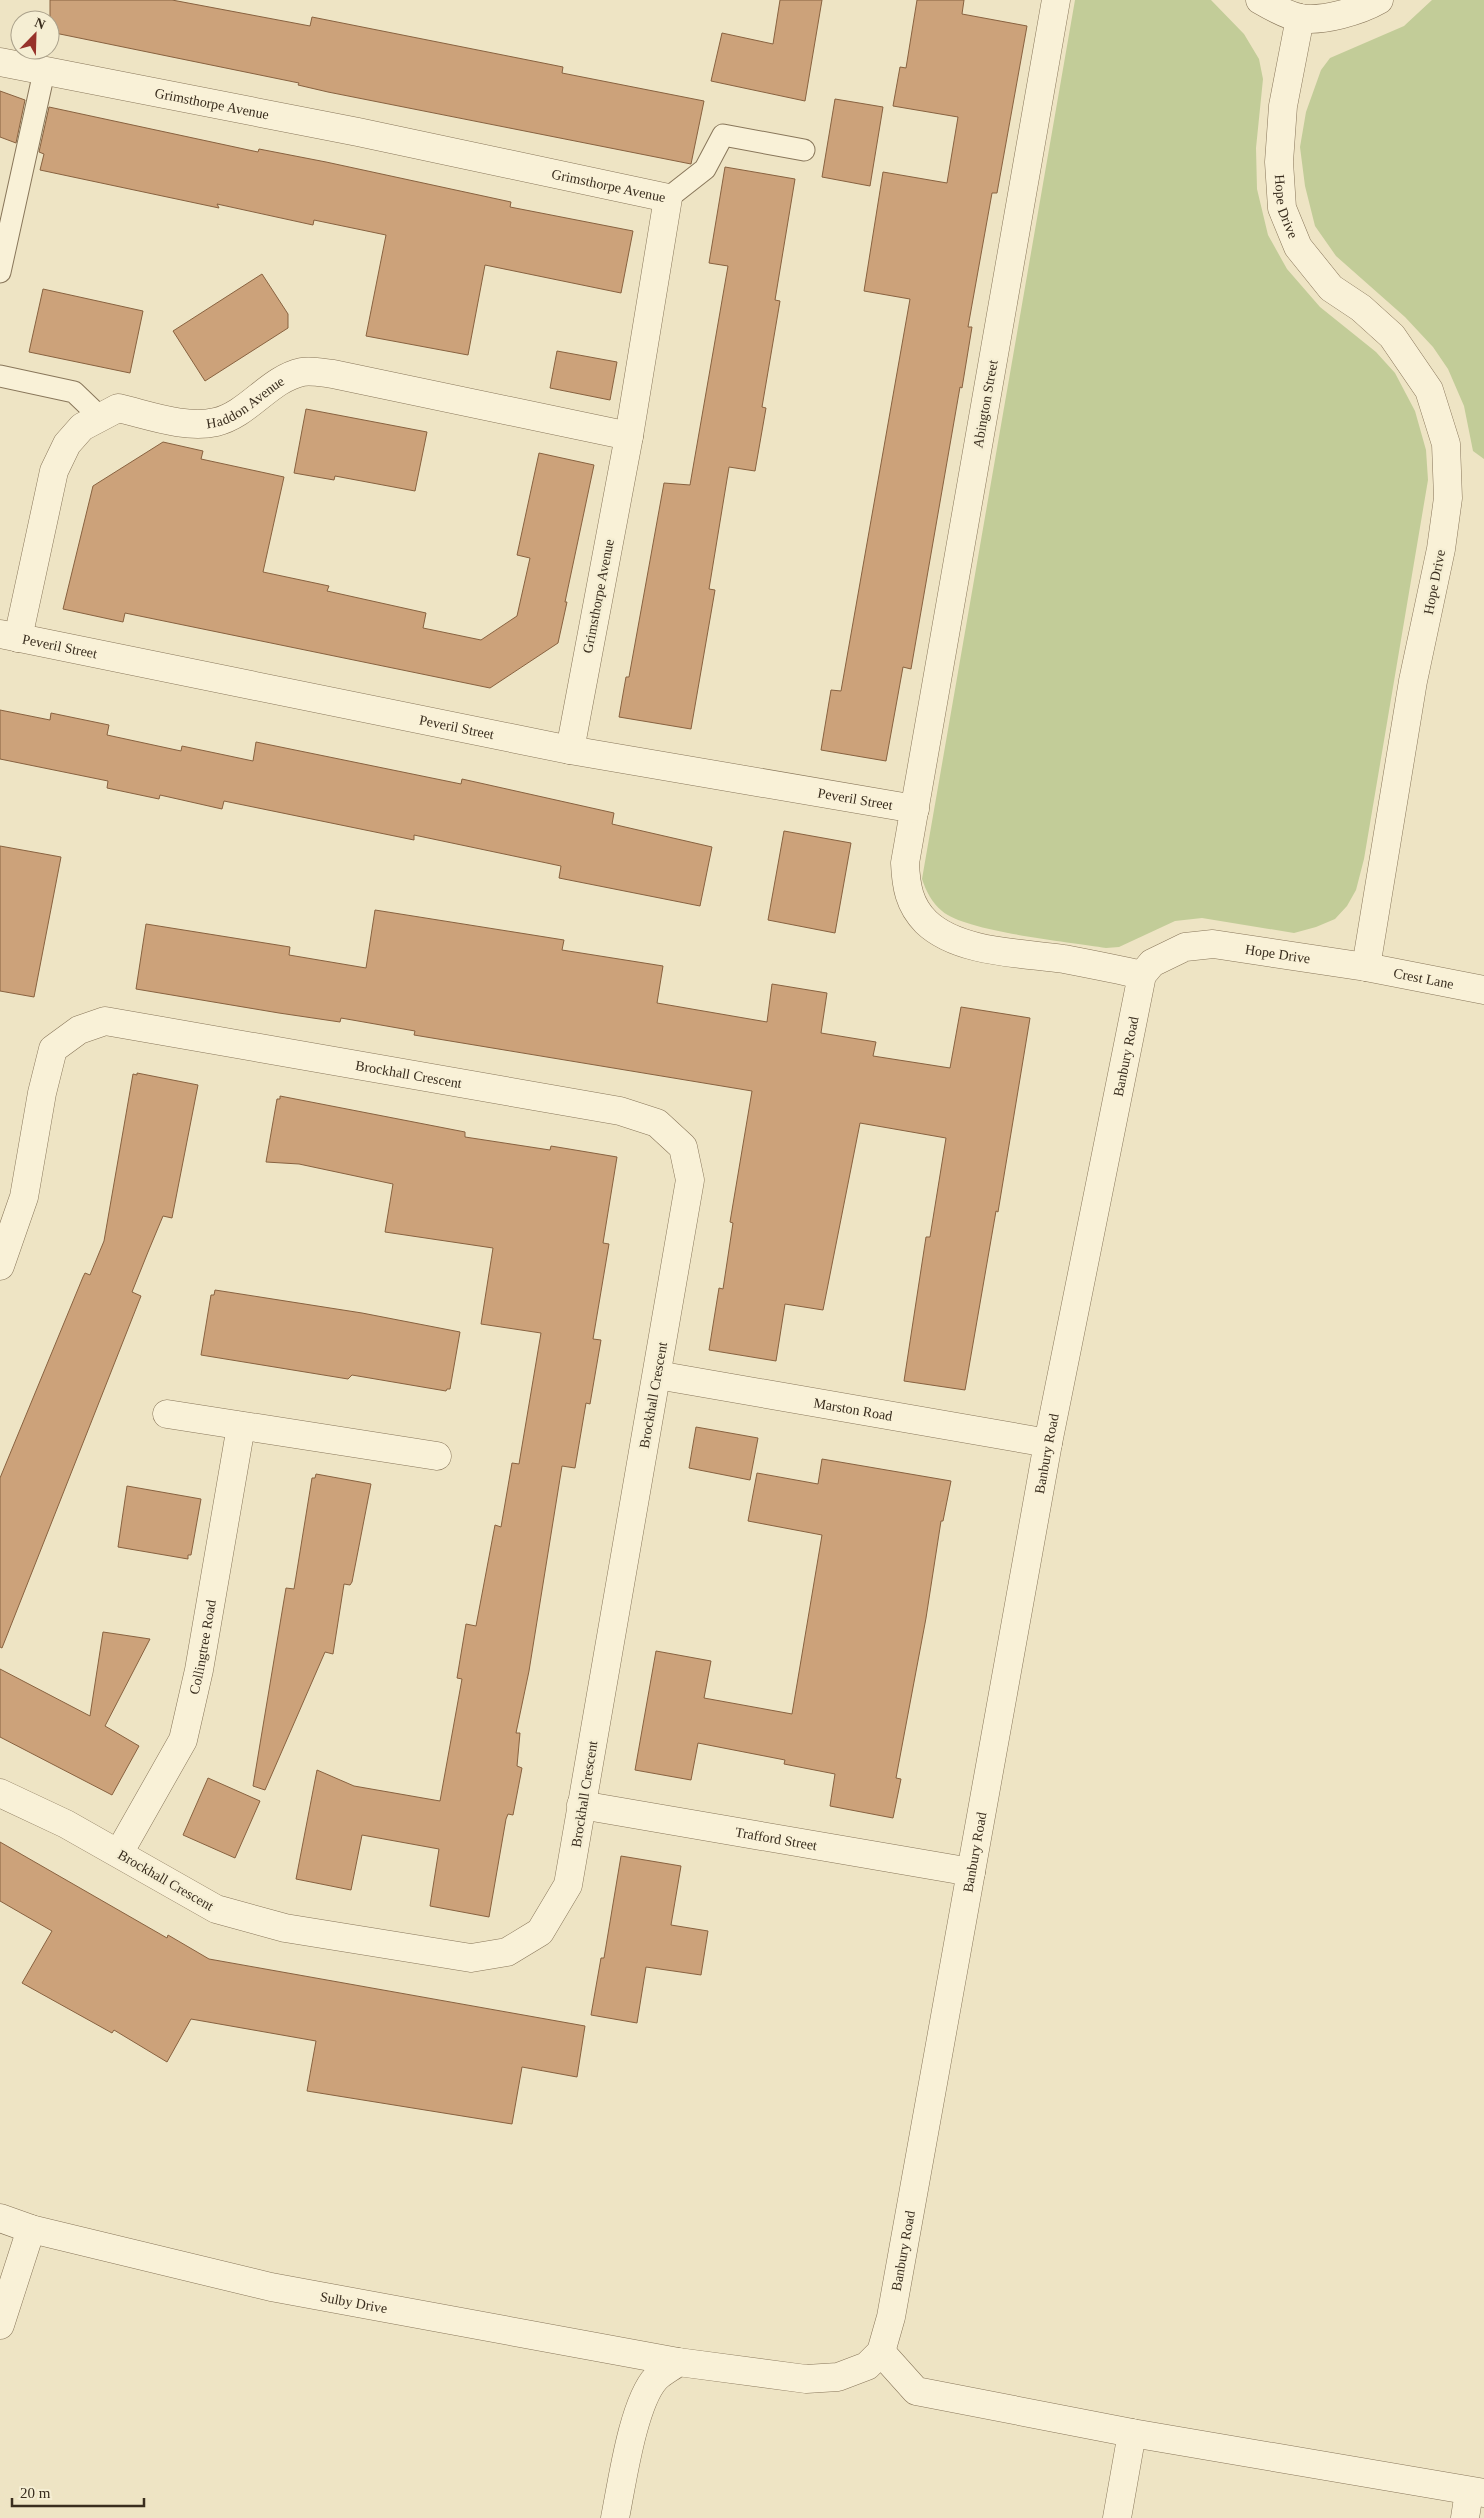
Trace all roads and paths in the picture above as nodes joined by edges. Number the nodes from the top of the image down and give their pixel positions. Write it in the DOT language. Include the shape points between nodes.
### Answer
graph roads {
  1 [pos="1056,0"];
  2 [pos="1260,0"];
  3 [pos="1379,0"];
  4 [pos="1300,18"];
  5 [pos="0,62"];
  6 [pos="44,72"];
  7 [pos="804,150"];
  8 [pos="668,198"];
  9 [pos="0,272"];
  10 [pos="0,376"];
  11 [pos="99,416"];
  12 [pos="629,436"];
  13 [pos="9,636"];
  14 [pos="570,750"];
  15 [pos="915,809"];
  16 [pos="1366,967"];
  17 [pos="1142,975"];
  18 [pos="1484,990"];
  19 [pos="0,1266"];
  20 [pos="657,1375"];
  21 [pos="167,1414"];
  22 [pos="242,1426"];
  23 [pos="1048,1443"];
  24 [pos="437,1456"];
  25 [pos="0,1793"];
  26 [pos="581,1806"];
  27 [pos="119,1853"];
  28 [pos="971,1872"];
  29 [pos="0,2218"];
  30 [pos="31,2229"];
  31 [pos="2,2319"];
  32 [pos="881,2352"];
  33 [pos="678,2362"];
  34 [pos="1132,2433"];
  35 [pos="1477,2492"];
  36 [pos="615,2518"];
  37 [pos="1117,2518"];
  38 [pos="1465,2518"];
  1 -- 15 [label="street, Abington Street"];
  2 -- 4 [label="street"];
  3 -- 4 [label="street" via="1344,15"];
  4 -- 16 [label="street, Hope Drive" via="1283,106 1279,162 1282,208 1298,247 1331,288 1361,308 1392,336 1429,390 1446,444 1448,498 1441,548 1413,681"];
  5 -- 6 [label="street, Grimsthorpe Avenue"];
  6 -- 8 [label="street, Grimsthorpe Avenue" via="358,132"];
  6 -- 9 [label="lane"];
  7 -- 8 [label="lane" via="723,135 705,169"];
  8 -- 12 [label="street, Grimsthorpe Avenue"];
  10 -- 11 [label="lane" via="74,392"];
  11 -- 12 [label="street, Haddon Avenue" via="118,408 194,425 218,421 243,409 287,377 304,371 333,374"];
  11 -- 13 [label="street, Haddon Avenue" via="67,444 54,471"];
  12 -- 14 [label="street, Grimsthorpe Avenue"];
  13 -- 14 [label="street, Peveril Street"];
  14 -- 15 [label="street, Peveril Street"];
  15 -- 17 [label="street, Abington Street" via="905,863 906,884 909,897 927,923 958,941 977,946"];
  16 -- 17 [label="street, Hope Drive" via="1213,944 1185,947 1152,963"];
  16 -- 18 [label="street, Crest Lane"];
  17 -- 23 [label="street, Banbury Road"];
  19 -- 20 [label="street, Brockhall Crescent" via="24,1197 53,1049 79,1030 105,1021 620,1111 657,1122 683,1147 690,1180"];
  20 -- 23 [label="street, Marston Road"];
  20 -- 26 [label="street, Brockhall Crescent"];
  21 -- 22 [label="street"];
  22 -- 24 [label="street"];
  22 -- 27 [label="street, Collingtree Road" via="199,1670 183,1740"];
  23 -- 28 [label="street, Banbury Road"];
  25 -- 27 [label="street, Brockhall Crescent"];
  26 -- 27 [label="street, Brockhall Crescent" via="568,1884 540,1932 507,1952 471,1958 285,1928 216,1909"];
  26 -- 28 [label="street, Trafford Street"];
  28 -- 32 [label="street, Banbury Road" via="891,2317"];
  29 -- 30 [label="street, Sulby Drive"];
  30 -- 31 [label="street"];
  30 -- 33 [label="street, Sulby Drive" via="271,2287"];
  32 -- 33 [label="street" via="866,2366 838,2377 806,2379"];
  32 -- 34 [label="street" via="916,2391"];
  33 -- 36 [label="street" via="656,2378 641,2406"];
  34 -- 35 [label="street"];
  34 -- 37 [label="street"];
  35 -- 38 [label="street"];
}
